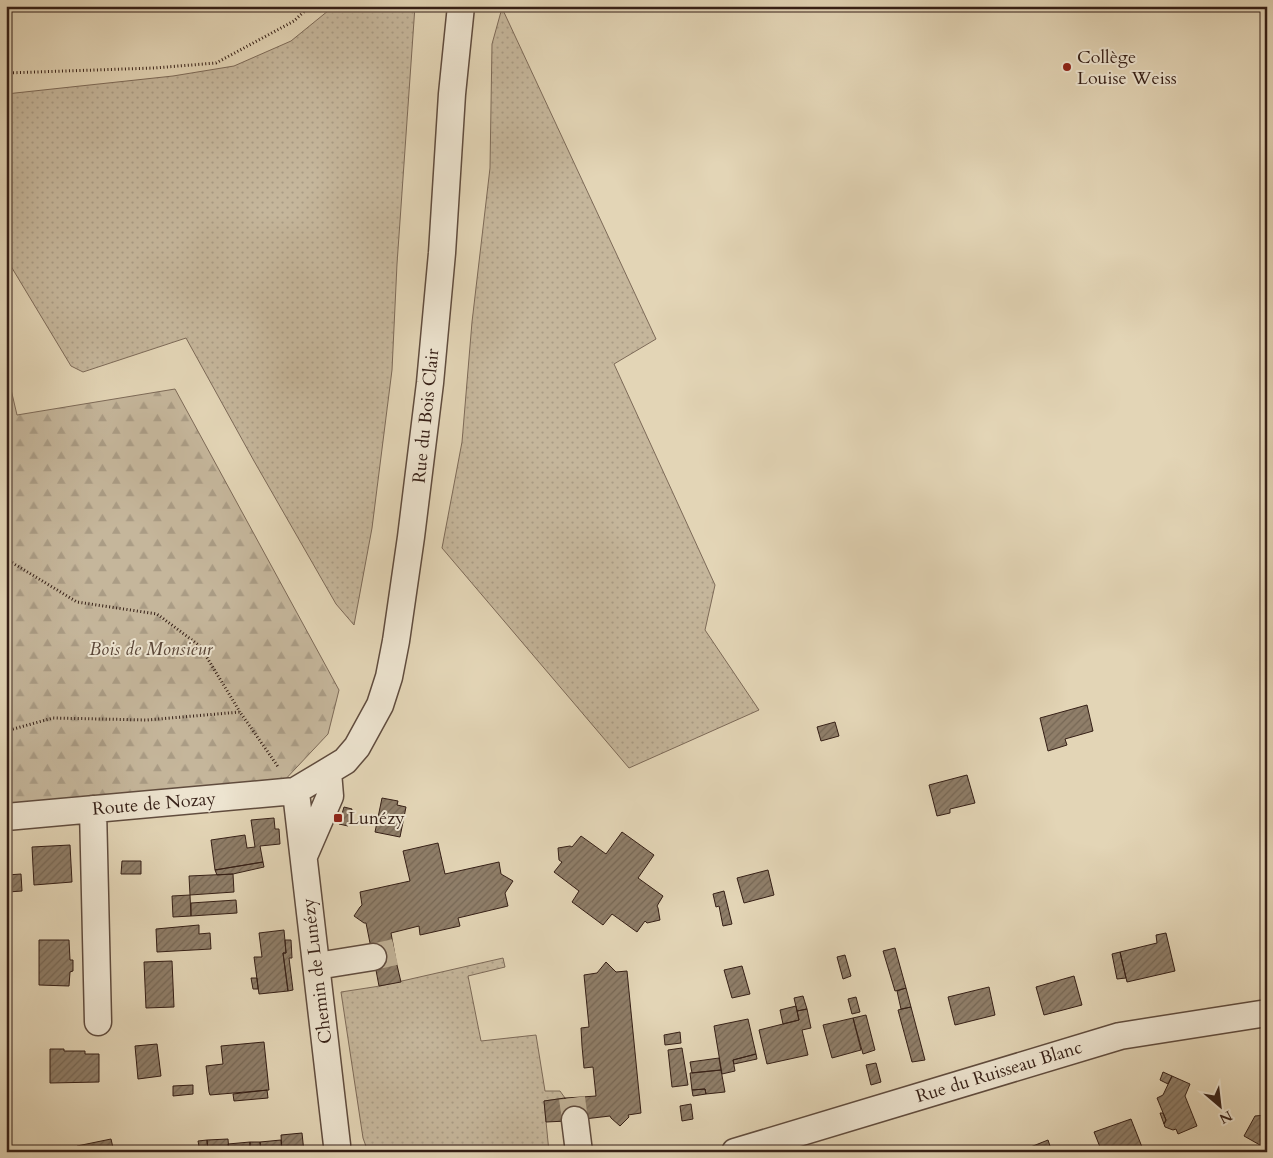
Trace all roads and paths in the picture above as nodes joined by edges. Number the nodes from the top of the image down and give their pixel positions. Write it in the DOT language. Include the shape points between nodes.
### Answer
graph roads {
  1 [pos="310,6"];
  2 [pos="461,6"];
  3 [pos="6,73"];
  4 [pos="6,559"];
  5 [pos="240,712"];
  6 [pos="6,731"];
  7 [pos="328,772"];
  8 [pos="298,790"];
  9 [pos="93,809"];
  10 [pos="6,817"];
  11 [pos="304,856"];
  12 [pos="373,957"];
  13 [pos="317,966"];
  14 [pos="1267,1014"];
  15 [pos="98,1022"];
  16 [pos="575,1120"];
  17 [pos="337,1152"];
  18 [pos="579,1152"];
  19 [pos="735,1152"];
  1 -- 3 [label="path" via="294,21 216,63"];
  2 -- 7 [label="street, Rue du Bois Clair" via="430,383 396,641 380,705 357,747 345,761"];
  4 -- 5 [label="path" via="77,602 156,614 200,646"];
  5 -- 6 [label="path" via="147,720 53,718"];
  5 -- 8 [label="path"];
  7 -- 8 [label="street, Rue du Bois Clair"];
  7 -- 11 [label="street" via="330,796"];
  8 -- 9 [label="street, Route de Nozay"];
  8 -- 11 [label="street, Chemin de Lunézy"];
  9 -- 10 [label="street, Route de Nozay"];
  9 -- 15 [label="street"];
  11 -- 13 [label="street, Chemin de Lunézy"];
  12 -- 13 [label="street"];
  13 -- 17 [label="street, Chemin de Lunézy"];
  14 -- 19 [label="street, Rue du Ruisseau Blanc" via="1120,1036"];
  16 -- 18 [label="street"];
}
